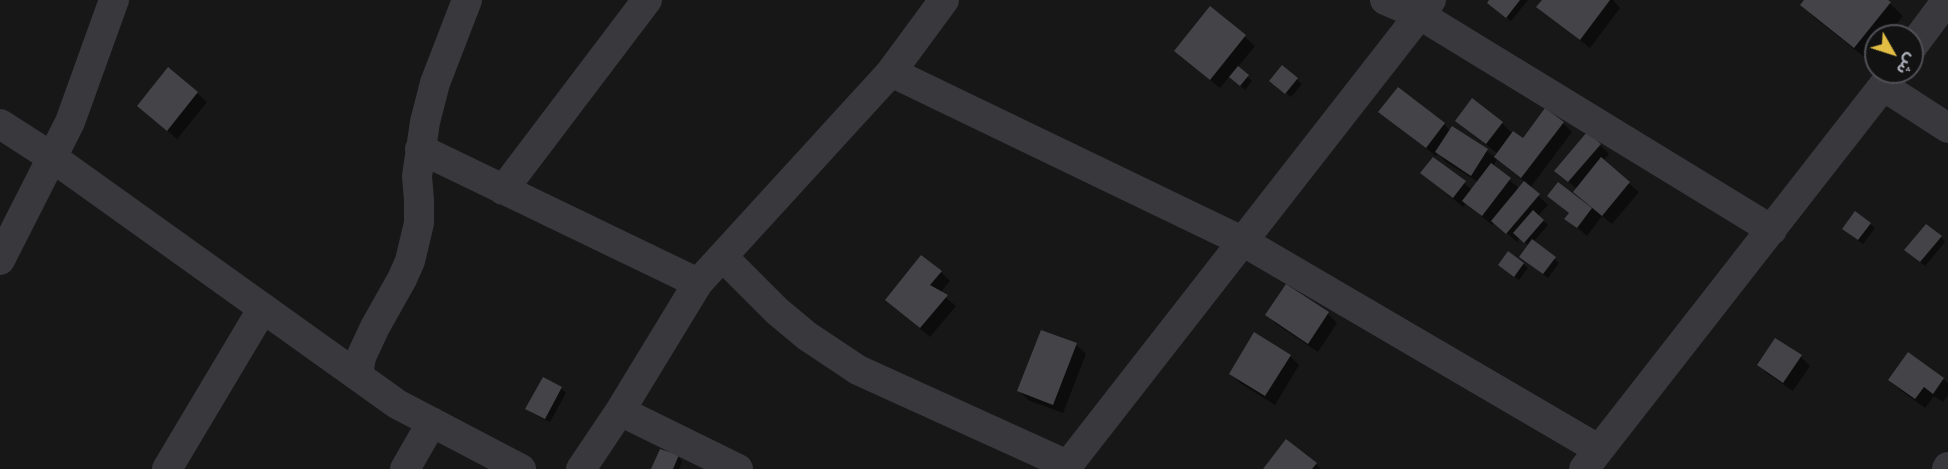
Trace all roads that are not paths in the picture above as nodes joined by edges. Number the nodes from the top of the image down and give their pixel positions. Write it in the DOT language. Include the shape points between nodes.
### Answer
graph roads {
  1 [pos="114,0"];
  2 [pos="467,0"];
  3 [pos="647,0"];
  4 [pos="944,0"];
  5 [pos="1385,0"];
  6 [pos="1936,3"];
  7 [pos="1426,7"];
  8 [pos="1924,25"];
  9 [pos="891,72"];
  10 [pos="1885,84"];
  11 [pos="1895,84"];
  12 [pos="0,124"];
  13 [pos="1948,128"];
  14 [pos="420,149"];
  15 [pos="53,158"];
  16 [pos="503,190"];
  17 [pos="1772,230"];
  18 [pos="1244,242"];
  19 [pos="723,257"];
  20 [pos="0,260"];
  21 [pos="699,283"];
  22 [pos="263,308"];
  23 [pos="358,376"];
  24 [pos="620,411"];
  25 [pos="432,422"];
  26 [pos="1591,459"];
  27 [pos="1075,465"];
  28 [pos="167,469"];
  29 [pos="405,469"];
  30 [pos="521,469"];
  31 [pos="581,469"];
  32 [pos="738,469"];
  1 -- 15 [label="street"];
  2 -- 14 [label="street" via="435,83"];
  3 -- 16 [label="street"];
  4 -- 9 [label="street"];
  5 -- 7 [label="street"];
  6 -- 8 [label="street"];
  7 -- 17 [label="street"];
  7 -- 18 [label="street"];
  9 -- 18 [label="street"];
  9 -- 19 [label="street"];
  10 -- 17 [label="street"];
  11 -- 13 [label="street"];
  12 -- 15 [label="street"];
  14 -- 16 [label="street"];
  14 -- 23 [label="street" via="415,243 402,279 361,357"];
  15 -- 20 [label="street"];
  15 -- 22 [label="street"];
  16 -- 21 [label="street"];
  17 -- 26 [label="street"];
  18 -- 26 [label="street"];
  18 -- 27 [label="street"];
  19 -- 21 [label="street"];
  19 -- 27 [label="street" via="777,311 858,370"];
  21 -- 24 [label="street"];
  22 -- 23 [label="street"];
  22 -- 28 [label="street"];
  23 -- 25 [label="street" via="397,404"];
  24 -- 31 [label="street"];
  24 -- 32 [label="street"];
  25 -- 29 [label="street"];
  25 -- 30 [label="street"];
}
